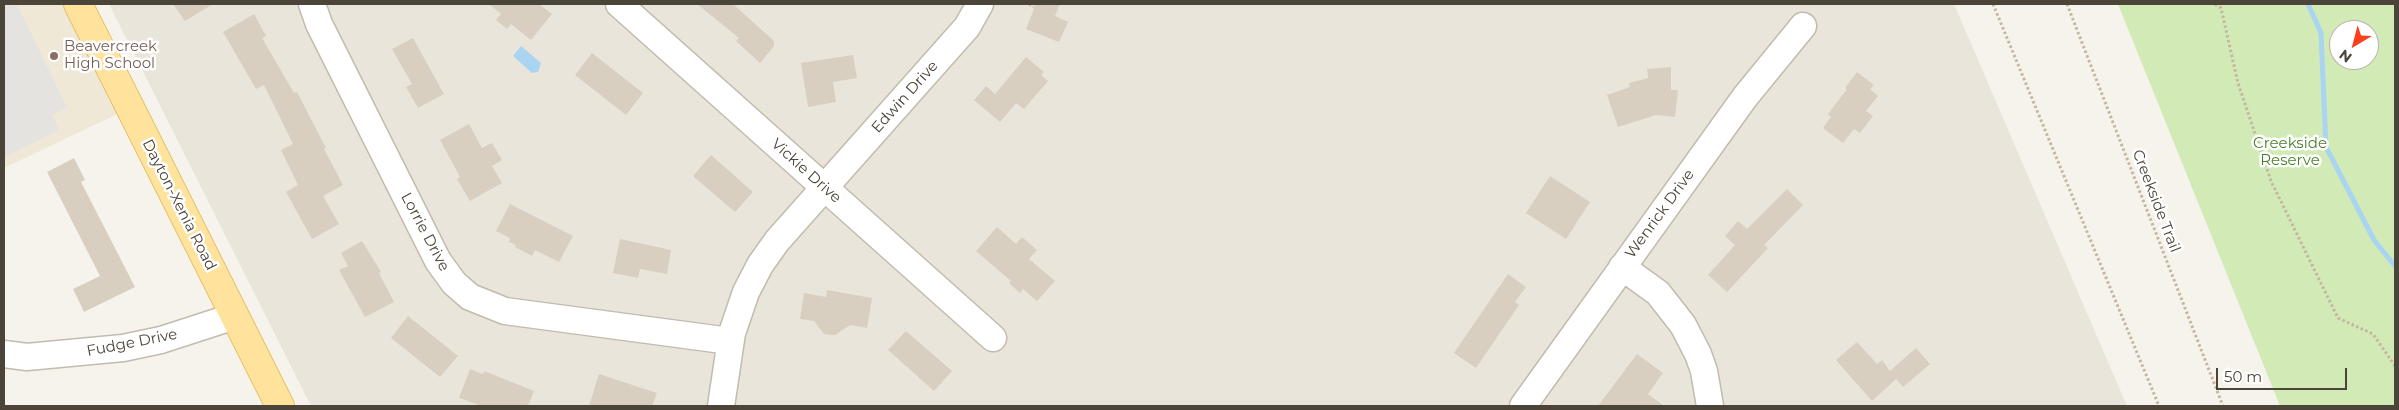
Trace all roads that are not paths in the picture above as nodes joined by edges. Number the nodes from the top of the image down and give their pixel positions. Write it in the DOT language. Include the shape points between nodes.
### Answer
graph roads {
  1 [pos="78,4"];
  2 [pos="312,4"];
  3 [pos="619,4"];
  4 [pos="980,4"];
  5 [pos="1803,26"];
  6 [pos="824,187"];
  7 [pos="1622,267"];
  8 [pos="235,316"];
  9 [pos="993,338"];
  10 [pos="730,341"];
  11 [pos="11,358"];
  12 [pos="280,406"];
  13 [pos="721,406"];
  14 [pos="1523,406"];
  15 [pos="1710,406"];
  1 -- 8 [label="main road, Dayton-Xenia Road"];
  2 -- 10 [label="street, Lorrie Drive" via="319,24 438,261 454,283 470,297 505,311"];
  3 -- 6 [label="street, Vickie Drive"];
  4 -- 6 [label="street, Edwin Drive" via="967,27"];
  5 -- 7 [label="street, Wenrick Drive" via="1745,97"];
  6 -- 9 [label="street, Vickie Drive"];
  6 -- 10 [label="street, Edwin Drive" via="760,265 739,308"];
  7 -- 14 [label="street, Wenrick Drive"];
  7 -- 15 [label="street" via="1658,294 1683,325 1698,354"];
  8 -- 11 [label="street, Fudge Drive" via="161,340 123,348"];
  8 -- 12 [label="main road, Dayton-Xenia Road"];
  10 -- 13 [label="street, Edwin Drive"];
}
